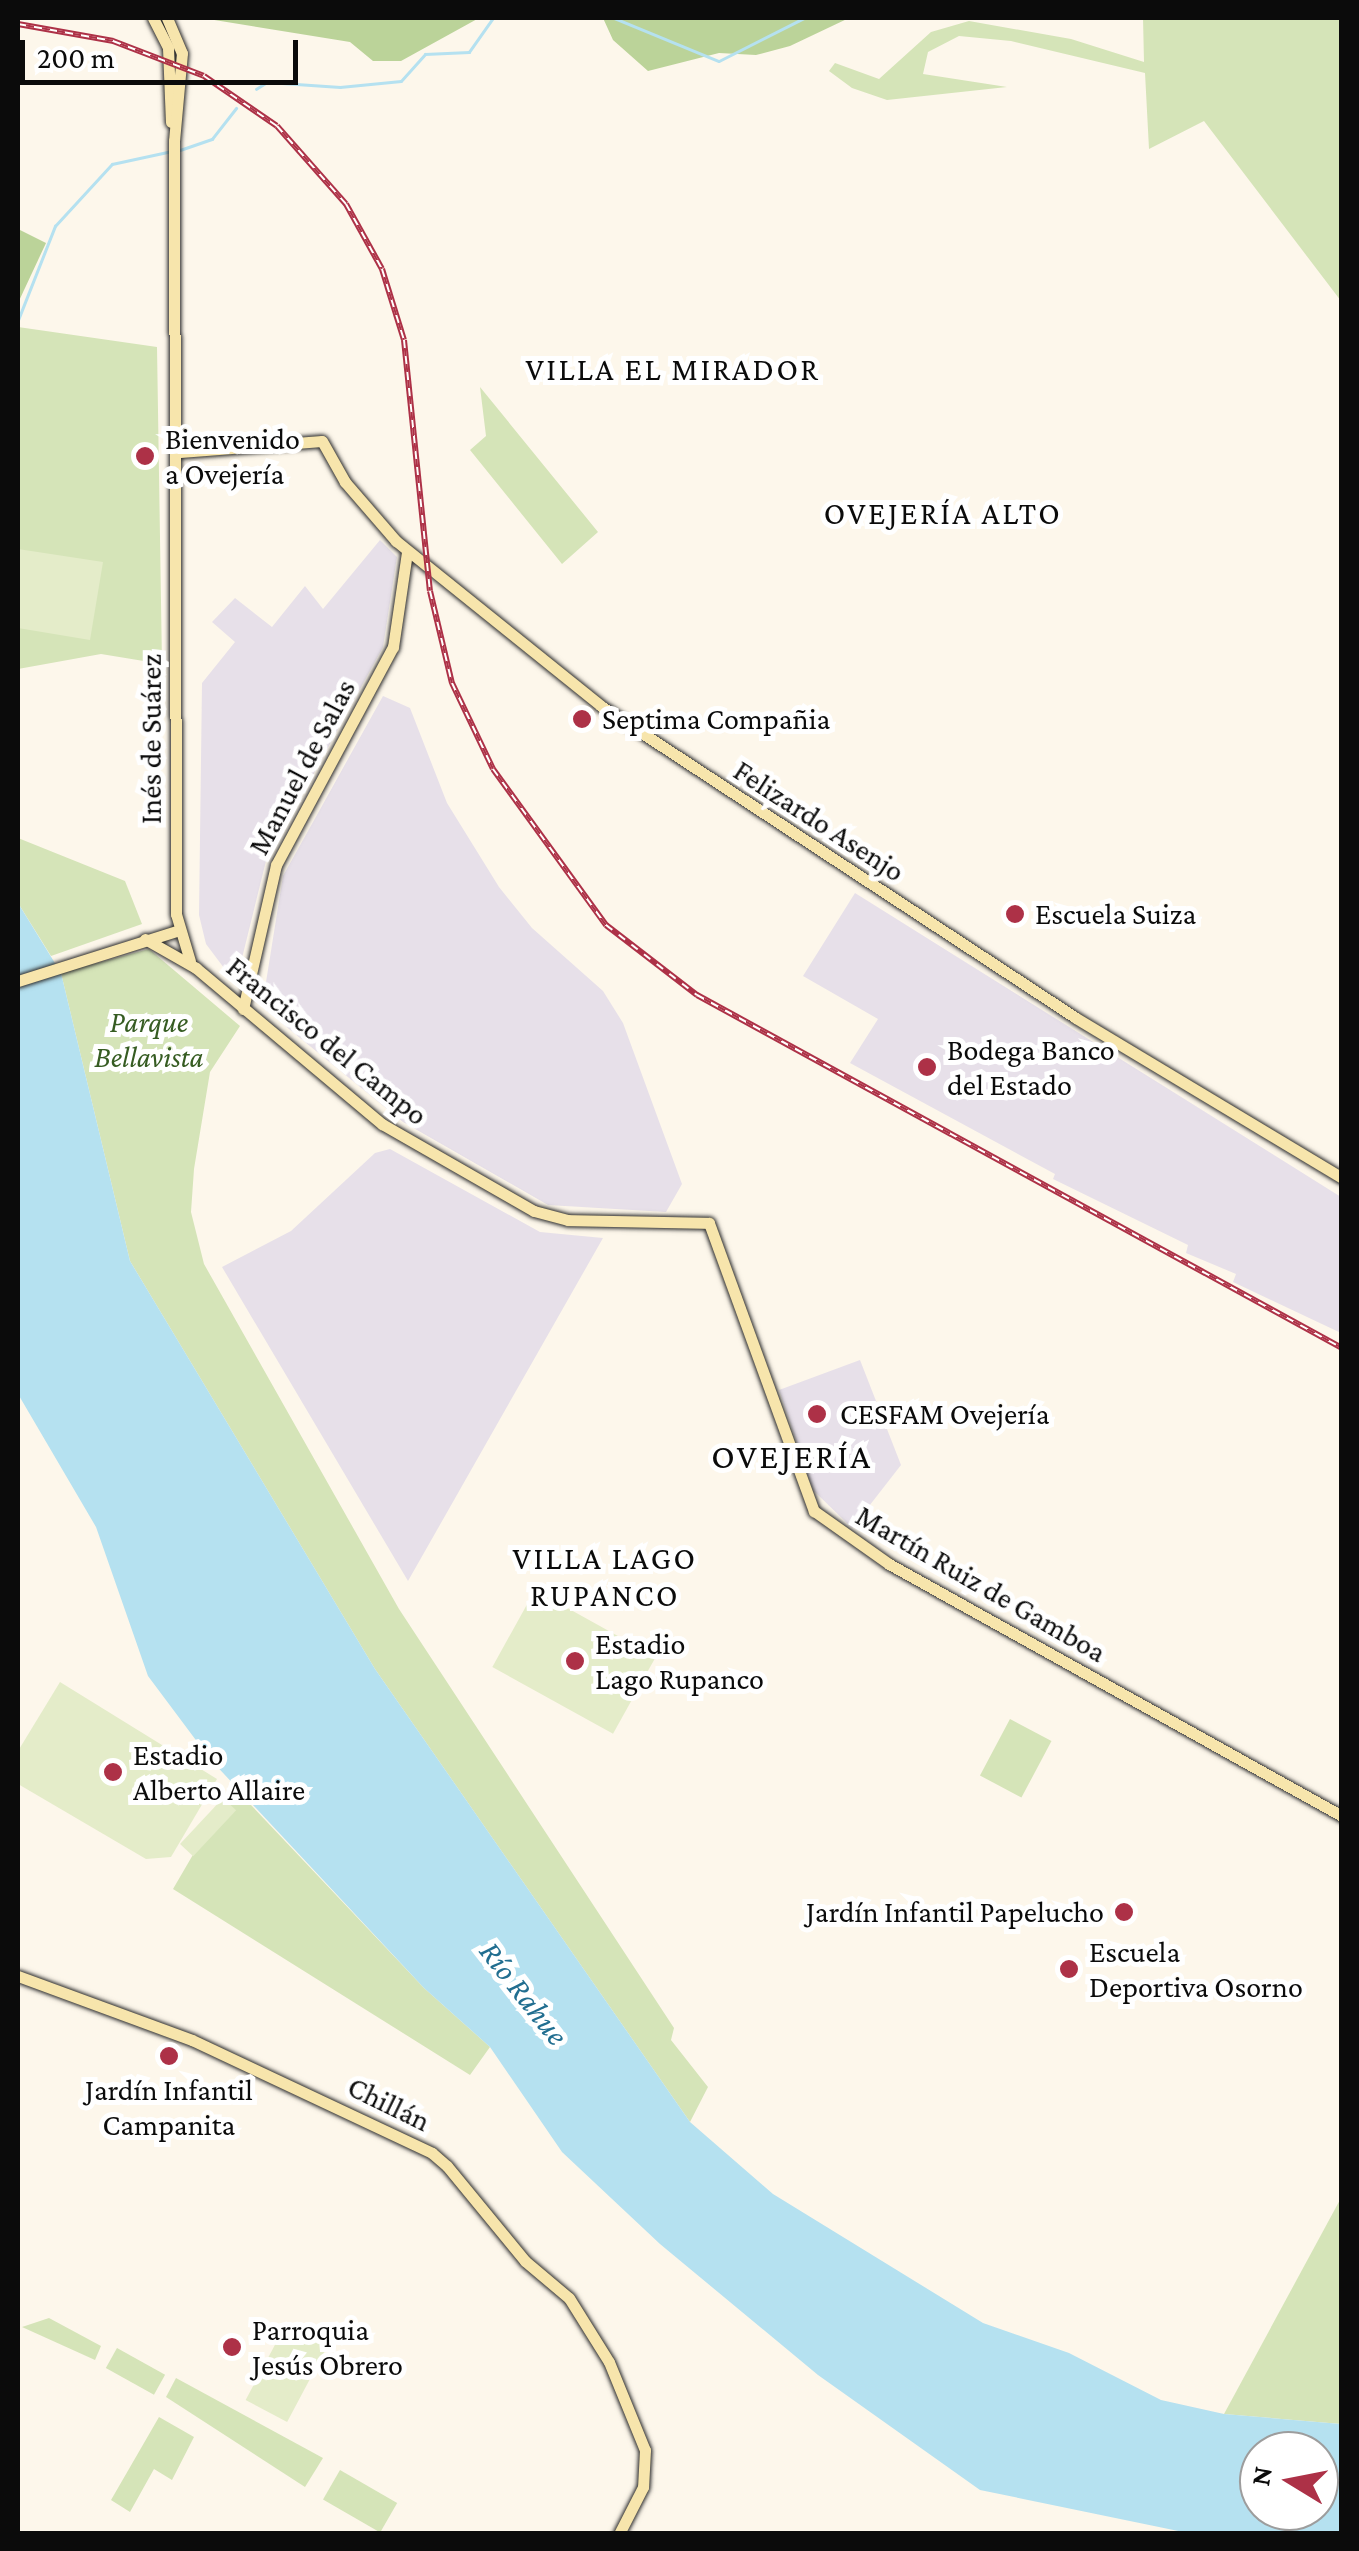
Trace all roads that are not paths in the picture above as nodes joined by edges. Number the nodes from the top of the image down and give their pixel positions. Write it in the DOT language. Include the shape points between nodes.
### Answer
graph roads {
  1 [pos="153,18"];
  2 [pos="167,18"];
  3 [pos="174,141"];
  4 [pos="178,450"];
  5 [pos="407,552"];
  6 [pos="176,930"];
  7 [pos="145,939"];
  8 [pos="196,968"];
  9 [pos="18,980"];
  10 [pos="244,1009"];
  11 [pos="1342,1178"];
  12 [pos="709,1223"];
  13 [pos="1342,1816"];
  14 [pos="18,1976"];
  15 [pos="619,2534"];
  1 -- 3 [label="street, Inés de Suárez" via="168,48"];
  2 -- 3 [label="street, Inés de Suárez" via="182,53"];
  3 -- 4 [label="street, Inés de Suárez"];
  4 -- 5 [label="street, Felizardo Asenjo" via="322,441 346,482"];
  4 -- 6 [label="street, Inés de Suárez"];
  5 -- 10 [label="street, Manuel de Salas" via="394,647 276,866"];
  5 -- 11 [label="street, Felizardo Asenjo" via="571,684 676,758 1076,1018"];
  6 -- 7 [label="street"];
  6 -- 8 [label="street, Inés de Suárez"];
  7 -- 8 [label="street, Francisco del Campo"];
  7 -- 9 [label="street"];
  8 -- 10 [label="street, Francisco del Campo"];
  10 -- 12 [label="street, Francisco del Campo" via="382,1124 544,1215"];
  12 -- 13 [label="street, Martín Ruiz de Gamboa" via="814,1511 889,1564"];
  14 -- 15 [label="street, Chillán" via="192,2040 432,2153 525,2261 587,2320 637,2429 646,2470"];
}
